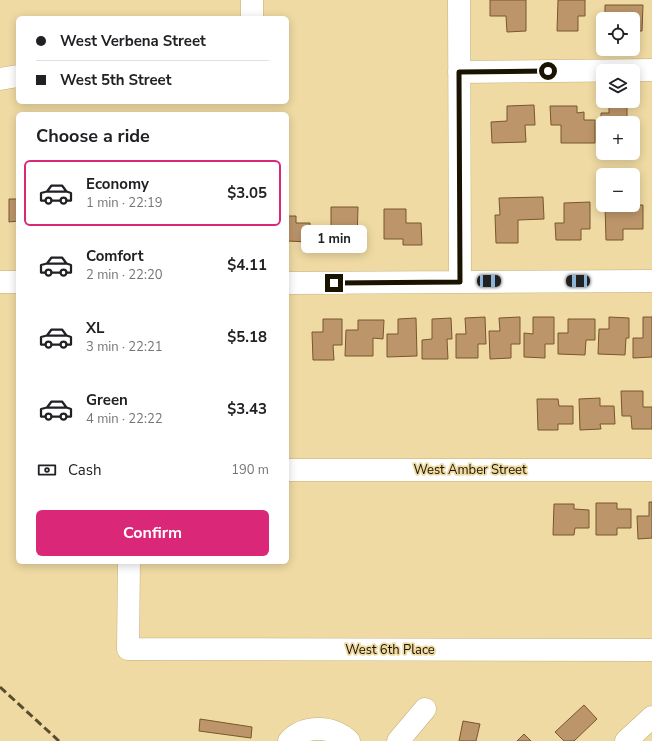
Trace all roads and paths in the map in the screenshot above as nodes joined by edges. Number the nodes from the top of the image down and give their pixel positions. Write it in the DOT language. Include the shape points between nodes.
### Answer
graph roads {
  1 [pos="252,0"];
  2 [pos="459,0"];
  3 [pos="252,16"];
  4 [pos="652,70"];
  5 [pos="459,72"];
  6 [pos="16,76"];
  7 [pos="0,79"];
  8 [pos="652,281"];
  9 [pos="0,282"];
  10 [pos="16,282"];
  11 [pos="460,282"];
  12 [pos="289,283"];
  13 [pos="289,470"];
  14 [pos="652,470"];
  15 [pos="130,564"];
  16 [pos="652,650"];
  17 [pos="425,709"];
  18 [pos="652,717"];
  19 [pos="289,741"];
  20 [pos="349,741"];
  21 [pos="398,741"];
  22 [pos="626,741"];
  1 -- 3 [label="street"];
  2 -- 5 [label="street"];
  4 -- 5 [label="street"];
  5 -- 11 [label="street"];
  6 -- 7 [label="street"];
  8 -- 11 [label="street"];
  9 -- 10 [label="street"];
  11 -- 12 [label="street"];
  13 -- 14 [label="street, West Amber Street"];
  15 -- 16 [label="street, West 6th Place" via="128,649"];
  17 -- 21 [label="street"];
  18 -- 22 [label="street"];
  19 -- 20 [label="street" via="307,730 323,729 333,731"];
}
